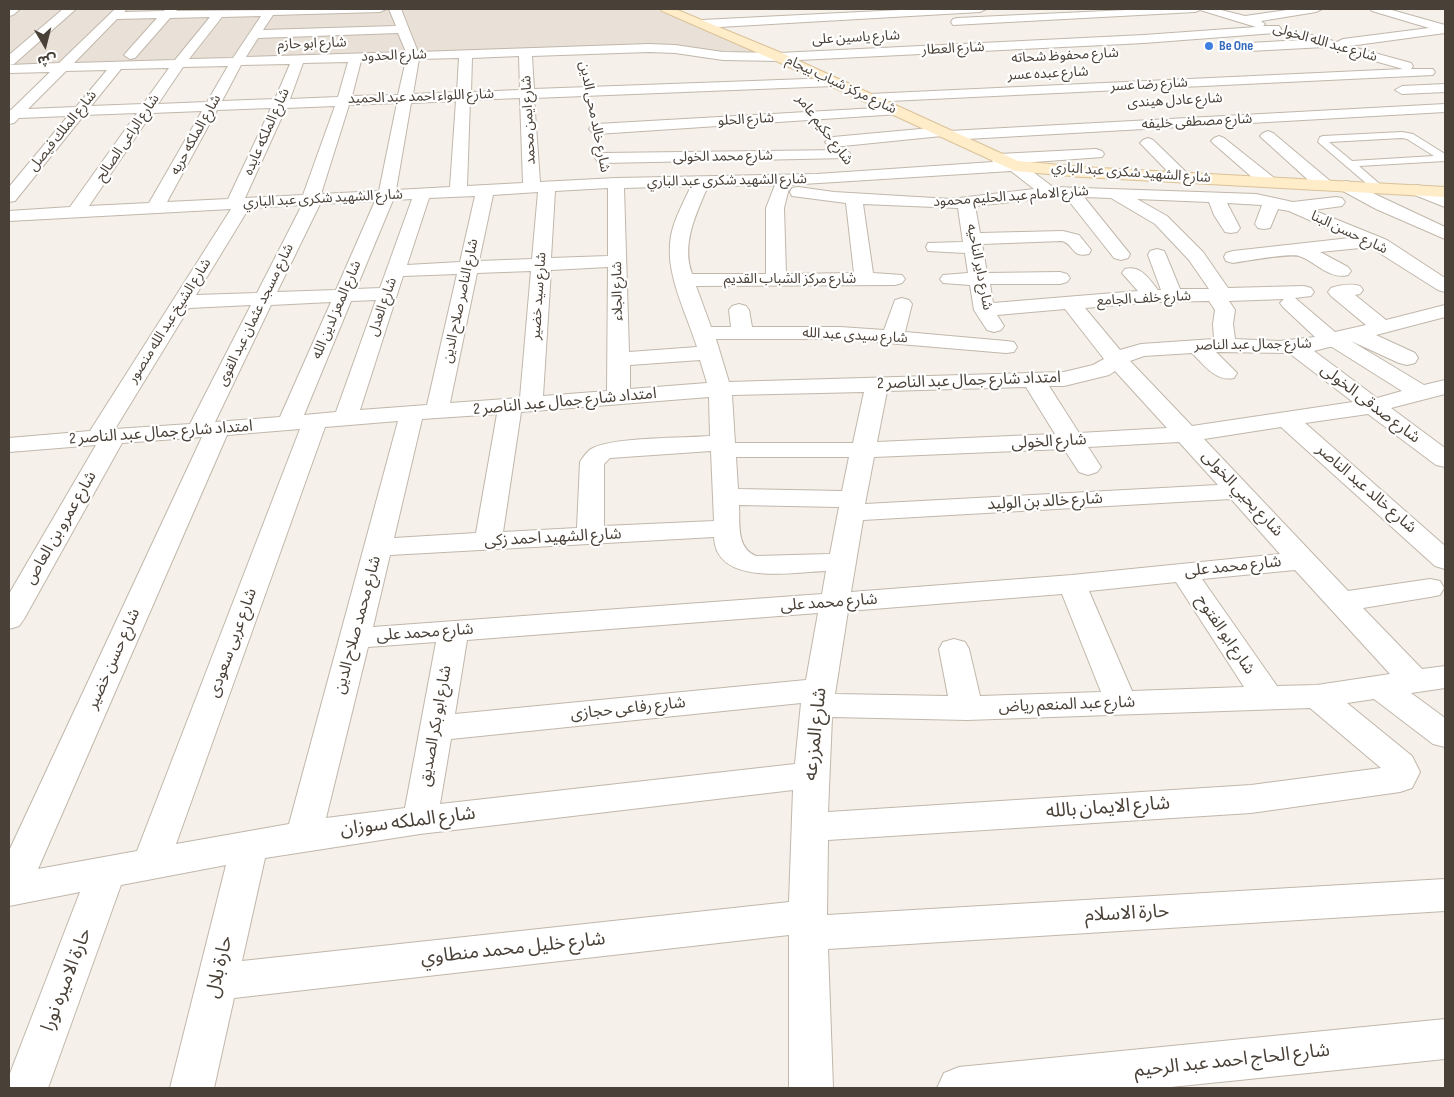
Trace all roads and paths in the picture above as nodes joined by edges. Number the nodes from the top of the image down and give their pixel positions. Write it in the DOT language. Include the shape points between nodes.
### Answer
graph roads {
  1 [pos="14,9"];
  2 [pos="70,9"];
  3 [pos="342,9"];
  4 [pos="380,9"];
  5 [pos="395,9"];
  6 [pos="666,9"];
  7 [pos="980,9"];
  8 [pos="1195,9"];
  9 [pos="1205,9"];
  10 [pos="1272,9"];
  11 [pos="1316,9"];
  12 [pos="1376,9"];
  13 [pos="291,10"];
  14 [pos="169,12"];
  15 [pos="219,12"];
  16 [pos="269,12"];
  17 [pos="9,13"];
  18 [pos="117,13"];
  19 [pos="1141,13"];
  20 [pos="1287,13"];
  21 [pos="1093,16"];
  22 [pos="1039,19"];
  23 [pos="1243,20"];
  24 [pos="702,24"];
  25 [pos="911,24"];
  26 [pos="1381,26"];
  27 [pos="258,29"];
  28 [pos="368,29"];
  29 [pos="1275,29"];
  30 [pos="1445,29"];
  31 [pos="723,33"];
  32 [pos="405,35"];
  33 [pos="1196,35"];
  34 [pos="1406,35"];
  35 [pos="684,38"];
  36 [pos="1144,39"];
  37 [pos="391,42"];
  38 [pos="778,42"];
  39 [pos="748,44"];
  40 [pos="1328,44"];
  41 [pos="247,46"];
  42 [pos="1236,47"];
  43 [pos="633,48"];
  44 [pos="580,50"];
  45 [pos="1157,51"];
  46 [pos="525,52"];
  47 [pos="696,53"];
  48 [pos="466,54"];
  49 [pos="130,55"];
  50 [pos="413,55"];
  51 [pos="359,57"];
  52 [pos="780,57"];
  53 [pos="1376,57"];
  54 [pos="183,58"];
  55 [pos="298,59"];
  56 [pos="1336,59"];
  57 [pos="9,61"];
  58 [pos="237,61"];
  59 [pos="66,62"];
  60 [pos="118,65"];
  61 [pos="1427,66"];
  62 [pos="9,69"];
  63 [pos="805,69"];
  64 [pos="1445,77"];
  65 [pos="788,84"];
  66 [pos="837,84"];
  67 [pos="870,84"];
  68 [pos="710,86"];
  69 [pos="648,88"];
  70 [pos="1445,88"];
  71 [pos="589,91"];
  72 [pos="1386,91"];
  73 [pos="527,93"];
  74 [pos="463,95"];
  75 [pos="404,98"];
  76 [pos="869,98"];
  77 [pos="344,100"];
  78 [pos="281,103"];
  79 [pos="212,106"];
  80 [pos="148,108"];
  81 [pos="1445,108"];
  82 [pos="80,111"];
  83 [pos="901,113"];
  84 [pos="935,114"];
  85 [pos="11,116"];
  86 [pos="658,116"];
  87 [pos="814,116"];
  88 [pos="595,119"];
  89 [pos="727,121"];
  90 [pos="946,134"];
  91 [pos="1268,136"];
  92 [pos="826,137"];
  93 [pos="887,137"];
  94 [pos="1219,141"];
  95 [pos="699,142"];
  96 [pos="1148,143"];
  97 [pos="601,153"];
  98 [pos="843,155"];
  99 [pos="1445,158"];
  100 [pos="999,159"];
  101 [pos="906,161"];
  102 [pos="1349,164"];
  103 [pos="1015,166"];
  104 [pos="1117,174"];
  105 [pos="859,176"];
  106 [pos="1182,177"];
  107 [pos="760,181"];
  108 [pos="1260,181"];
  109 [pos="701,182"];
  110 [pos="612,184"];
  111 [pos="1322,184"];
  112 [pos="1347,186"];
  113 [pos="539,188"];
  114 [pos="781,188"];
  115 [pos="1378,188"];
  116 [pos="485,190"];
  117 [pos="1418,190"];
  118 [pos="1070,191"];
  119 [pos="458,192"];
  120 [pos="1049,192"];
  121 [pos="1112,192"];
  122 [pos="1445,192"];
  123 [pos="422,194"];
  124 [pos="386,196"];
  125 [pos="9,197"];
  126 [pos="1216,197"];
  127 [pos="854,198"];
  128 [pos="1003,198"];
  129 [pos="311,200"];
  130 [pos="1272,201"];
  131 [pos="1336,202"];
  132 [pos="1445,202"];
  133 [pos="238,204"];
  134 [pos="1293,207"];
  135 [pos="155,208"];
  136 [pos="76,212"];
  137 [pos="1017,212"];
  138 [pos="11,219"];
  139 [pos="922,219"];
  140 [pos="1264,224"];
  141 [pos="971,228"];
  142 [pos="1231,228"];
  143 [pos="1445,234"];
  144 [pos="1373,240"];
  145 [pos="936,246"];
  146 [pos="1291,247"];
  147 [pos="1082,250"];
  148 [pos="1121,254"];
  149 [pos="1157,254"];
  150 [pos="1233,257"];
  151 [pos="617,261"];
  152 [pos="541,264"];
  153 [pos="468,268"];
  154 [pos="396,271"];
  155 [pos="1341,271"];
  156 [pos="1132,273"];
  157 [pos="1060,278"];
  158 [pos="776,279"];
  159 [pos="864,279"];
  160 [pos="895,279"];
  161 [pos="950,279"];
  162 [pos="685,280"];
  163 [pos="979,280"];
  164 [pos="1445,286"];
  165 [pos="1353,290"];
  166 [pos="388,294"];
  167 [pos="343,296"];
  168 [pos="1153,296"];
  169 [pos="1174,296"];
  170 [pos="1220,296"];
  171 [pos="265,299"];
  172 [pos="182,302"];
  173 [pos="1070,303"];
  174 [pos="902,304"];
  175 [pos="739,310"];
  176 [pos="984,310"];
  177 [pos="1445,311"];
  178 [pos="1382,327"];
  179 [pos="742,333"];
  180 [pos="1357,334"];
  181 [pos="893,336"];
  182 [pos="1334,341"];
  183 [pos="706,343"];
  184 [pos="1226,345"];
  185 [pos="1197,346"];
  186 [pos="1006,347"];
  187 [pos="1295,347"];
  188 [pos="1407,358"];
  189 [pos="618,360"];
  190 [pos="1118,361"];
  191 [pos="1226,373"];
  192 [pos="1030,381"];
  193 [pos="877,384"];
  194 [pos="720,389"];
  195 [pos="1438,390"];
  196 [pos="619,398"];
  197 [pos="521,406"];
  198 [pos="1372,406"];
  199 [pos="425,413"];
  200 [pos="345,419"];
  201 [pos="1286,419"];
  202 [pos="302,422"];
  203 [pos="208,429"];
  204 [pos="1187,434"];
  205 [pos="106,437"];
  206 [pos="1072,441"];
  207 [pos="9,445"];
  208 [pos="722,446"];
  209 [pos="863,450"];
  210 [pos="1442,455"];
  211 [pos="1088,467"];
  212 [pos="1240,491"];
  213 [pos="725,496"];
  214 [pos="852,506"];
  215 [pos="727,528"];
  216 [pos="590,536"];
  217 [pos="488,541"];
  218 [pos="378,547"];
  219 [pos="1303,560"];
  220 [pos="1445,560"];
  221 [pos="842,562"];
  222 [pos="1183,572"];
  223 [pos="1072,584"];
  224 [pos="1430,588"];
  225 [pos="835,602"];
  226 [pos="1342,602"];
  227 [pos="9,620"];
  228 [pos="453,631"];
  229 [pos="355,638"];
  230 [pos="954,649"];
  231 [pos="1430,680"];
  232 [pos="1382,688"];
  233 [pos="1317,696"];
  234 [pos="818,698"];
  235 [pos="1268,698"];
  236 [pos="1121,703"];
  237 [pos="967,708"];
  238 [pos="436,728"];
  239 [pos="1445,734"];
  240 [pos="811,776"];
  241 [pos="420,820"];
  242 [pos="810,827"];
  243 [pos="304,836"];
  244 [pos="249,846"];
  245 [pos="151,864"];
  246 [pos="108,872"];
  247 [pos="10,890"];
  248 [pos="1445,895"];
  249 [pos="808,925"];
  250 [pos="217,982"];
  251 [pos="1445,1039"];
  252 [pos="1121,1080"];
  253 [pos="26,1088"];
  254 [pos="192,1088"];
  255 [pos="811,1088"];
  256 [pos="959,1088"];
  1 -- 17 [label="street"];
  2 -- 57 [label="street"];
  3 -- 13 [label="street"];
  3 -- 28 [label="street"];
  4 -- 28 [label="street"];
  5 -- 32 [label="street"];
  6 -- 24 [label="main road, شارع مركز شباب بيجام"];
  7 -- 24 [label="street"];
  8 -- 19 [label="street"];
  9 -- 23 [label="street, شارع عبد الله الخولى"];
  10 -- 20 [label="street"];
  11 -- 20 [label="street"];
  12 -- 30 [label="street"];
  13 -- 16 [label="street"];
  14 -- 15 [label="street"];
  14 -- 18 [label="street"];
  14 -- 49 [label="street"];
  15 -- 16 [label="street"];
  15 -- 54 [label="street, شارع الراعى الصالح"];
  16 -- 27 [label="street, شارع الملكه حريه"];
  18 -- 59 [label="street"];
  19 -- 21 [label="street"];
  19 -- 33 [label="street"];
  20 -- 23 [label="street"];
  21 -- 22 [label="street"];
  21 -- 36 [label="street"];
  22 -- 22 [label="street" via="1056,29 955,27"];
  23 -- 29 [label="street, شارع عبد الله الخولى"];
  24 -- 31 [label="main road, شارع مركز شباب بيجام"];
  25 -- 31 [label="street"];
  26 -- 34 [label="street"];
  27 -- 28 [label="street"];
  27 -- 41 [label="street, شارع الملكه حريه"];
  28 -- 32 [label="street"];
  28 -- 41 [label="street, شارع ابو حازم"];
  28 -- 51 [label="street"];
  29 -- 33 [label="street, شارع العطار"];
  29 -- 40 [label="street, شارع عبد الله الخولى"];
  30 -- 34 [label="street"];
  31 -- 35 [label="street"];
  31 -- 39 [label="main road, شارع مركز شباب بيجام"];
  32 -- 37 [label="street"];
  32 -- 50 [label="street"];
  33 -- 36 [label="street, شارع العطار"];
  34 -- 40 [label="street"];
  36 -- 52 [label="street, شارع العطار"];
  38 -- 39 [label="street"];
  39 -- 52 [label="main road, شارع مركز شباب بيجام"];
  40 -- 42 [label="street"];
  40 -- 53 [label="street, شارع عبد الله الخولى"];
  41 -- 58 [label="street, شارع الملكه حريه"];
  43 -- 44 [label="street, شارع الحدود"];
  43 -- 47 [label="street, شارع الحدود"];
  43 -- 69 [label="street"];
  44 -- 46 [label="street, شارع الحدود"];
  44 -- 71 [label="street, شارع خالد محى الدين"];
  45 -- 63 [label="street, شارع محفوظ شحاته"];
  46 -- 48 [label="street, شارع الحدود"];
  46 -- 73 [label="street, شارع ايمن محمد"];
  47 -- 52 [label="street, شارع الحدود"];
  47 -- 68 [label="street"];
  48 -- 50 [label="street, شارع الحدود"];
  48 -- 74 [label="street"];
  49 -- 54 [label="street"];
  49 -- 59 [label="street"];
  50 -- 51 [label="street, شارع الحدود"];
  50 -- 75 [label="street, شارع المعز لدين الله"];
  51 -- 55 [label="street, شارع الحدود"];
  51 -- 77 [label="street, شارع مسجد عثمان عبد القوى"];
  52 -- 63 [label="main road, شارع مركز شباب بيجام"];
  53 -- 56 [label="street"];
  53 -- 61 [label="street, شارع عبد الله الخولى"];
  54 -- 58 [label="street, شارع الحدود"];
  54 -- 60 [label="street, شارع الحدود"];
  54 -- 80 [label="street, شارع الراعى الصالح"];
  55 -- 58 [label="street, شارع الحدود"];
  55 -- 78 [label="street, شارع الملكه عايده"];
  58 -- 79 [label="street, شارع الملكه حريه"];
  59 -- 60 [label="street, شارع الحدود"];
  59 -- 62 [label="street, شارع الحدود"];
  59 -- 85 [label="street"];
  60 -- 82 [label="street, شارع الملك فيصل"];
  61 -- 64 [label="street"];
  61 -- 76 [label="street, شارع رضا عسر"];
  63 -- 66 [label="main road, شارع مركز شباب بيجام"];
  65 -- 66 [label="street, شارع اللواء احمد عبد الحميد"];
  65 -- 68 [label="street, شارع اللواء احمد عبد الحميد" via="762,79"];
  65 -- 87 [label="street, شارع حكيم عامر"];
  66 -- 67 [label="street"];
  66 -- 76 [label="main road, شارع مركز شباب بيجام"];
  68 -- 69 [label="street, شارع اللواء احمد عبد الحميد"];
  68 -- 89 [label="street"];
  69 -- 71 [label="street, شارع اللواء احمد عبد الحميد"];
  69 -- 86 [label="street"];
  70 -- 72 [label="street"];
  71 -- 73 [label="street, شارع اللواء احمد عبد الحميد"];
  71 -- 88 [label="street, شارع خالد محى الدين"];
  73 -- 74 [label="street, شارع اللواء احمد عبد الحميد"];
  73 -- 113 [label="street, شارع ايمن محمد"];
  74 -- 75 [label="street, شارع اللواء احمد عبد الحميد"];
  74 -- 119 [label="street"];
  75 -- 77 [label="street, شارع اللواء احمد عبد الحميد"];
  75 -- 124 [label="street, شارع المعز لدين الله"];
  76 -- 83 [label="main road, شارع مركز شباب بيجام"];
  77 -- 78 [label="street, شارع اللواء احمد عبد الحميد"];
  77 -- 129 [label="street, شارع مسجد عثمان عبد القوى"];
  78 -- 79 [label="street, شارع اللواء احمد عبد الحميد"];
  78 -- 133 [label="street, شارع الملكه عايده"];
  79 -- 80 [label="street, شارع اللواء احمد عبد الحميد"];
  79 -- 135 [label="street, شارع الملكه حريه"];
  80 -- 82 [label="street, شارع اللواء احمد عبد الحميد"];
  80 -- 136 [label="street, شارع الراعى الصالح"];
  81 -- 90 [label="street, شارع مصطفى خليفه"];
  82 -- 85 [label="street, شارع اللواء احمد عبد الحميد"];
  82 -- 125 [label="street, شارع الملك فيصل"];
  83 -- 84 [label="street"];
  83 -- 87 [label="street, شارع الحلو"];
  83 -- 90 [label="main road, شارع مركز شباب بيجام"];
  86 -- 88 [label="street, شارع الحلو"];
  86 -- 89 [label="street, شارع الحلو"];
  87 -- 89 [label="street, شارع الحلو"];
  87 -- 92 [label="street, شارع حكيم عامر"];
  88 -- 97 [label="street, شارع خالد محى الدين"];
  90 -- 93 [label="street, شارع مصطفى خليفه"];
  90 -- 100 [label="main road, شارع مركز شباب بيجام"];
  91 -- 111 [label="street"];
  92 -- 93 [label="street, شارع مصطفى خليفه"];
  92 -- 98 [label="street, شارع حكيم عامر"];
  93 -- 101 [label="street"];
  94 -- 108 [label="street, شارع حسن البنا"];
  95 -- 97 [label="street"];
  96 -- 106 [label="street"];
  97 -- 98 [label="street, شارع محمد الخولى"];
  97 -- 110 [label="street, شارع خالد محى الدين"];
  98 -- 105 [label="street, شارع حكيم عامر"];
  99 -- 102 [label="lane"];
  99 -- 102 [label="lane" via="1402,135 1323,140"];
  100 -- 103 [label="main road, شارع مركز شباب بيجام"];
  100 -- 104 [label="street" via="1090,150"];
  101 -- 103 [label="street, شارع الشهيد شكرى عبد الباري"];
  101 -- 105 [label="street, شارع الشهيد شكرى عبد الباري"];
  102 -- 115 [label="lane"];
  103 -- 104 [label="main road, شارع الشهيد شكرى عبد الباري"];
  103 -- 120 [label="street"];
  104 -- 106 [label="main road, شارع الشهيد شكرى عبد الباري"];
  105 -- 107 [label="street, شارع الشهيد شكرى عبد الباري"];
  106 -- 108 [label="main road, شارع الشهيد شكرى عبد الباري"];
  107 -- 109 [label="street, شارع الشهيد شكرى عبد الباري"];
  107 -- 114 [label="street, شارع الامام عبد الحليم محمود"];
  108 -- 111 [label="main road, شارع الشهيد شكرى عبد الباري"];
  108 -- 134 [label="street, شارع حسن البنا" via="1270,194"];
  109 -- 110 [label="street, شارع الشهيد شكرى عبد الباري"];
  109 -- 162 [label="street" via="679,243 680,267"];
  110 -- 113 [label="street, شارع الشهيد شكرى عبد الباري"];
  110 -- 151 [label="street, شارع الجلاء"];
  111 -- 112 [label="main road, شارع الشهيد شكرى عبد الباري"];
  112 -- 115 [label="main road, شارع الشهيد شكرى عبد الباري"];
  112 -- 143 [label="street"];
  113 -- 116 [label="street, شارع الشهيد شكرى عبد الباري"];
  113 -- 152 [label="street, شارع سيد خضير"];
  114 -- 127 [label="street, شارع الامام عبد الحليم محمود"];
  114 -- 158 [label="street" via="775,208"];
  115 -- 117 [label="main road, شارع الشهيد شكرى عبد الباري"];
  116 -- 119 [label="street, شارع الشهيد شكرى عبد الباري"];
  116 -- 153 [label="street, شارع الناصر صلاح الدين"];
  117 -- 122 [label="main road, شارع الشهيد شكرى عبد الباري"];
  117 -- 132 [label="street"];
  118 -- 120 [label="street, شارع الامام عبد الحليم محمود"];
  118 -- 121 [label="street, شارع الامام عبد الحليم محمود"];
  118 -- 148 [label="street"];
  119 -- 123 [label="street, شارع الشهيد شكرى عبد الباري"];
  120 -- 128 [label="street, شارع الامام عبد الحليم محمود"];
  121 -- 126 [label="street, شارع الامام عبد الحليم محمود" via="1171,202"];
  121 -- 170 [label="street" via="1161,220 1196,256"];
  123 -- 124 [label="street, شارع الشهيد شكرى عبد الباري"];
  123 -- 154 [label="street, شارع العدل"];
  124 -- 129 [label="street, شارع الشهيد شكرى عبد الباري"];
  124 -- 167 [label="street, شارع المعز لدين الله"];
  126 -- 130 [label="street, شارع الامام عبد الحليم محمود"];
  126 -- 142 [label="street"];
  127 -- 141 [label="street, شارع الامام عبد الحليم محمود" via="934,203"];
  127 -- 159 [label="street"];
  128 -- 137 [label="street"];
  128 -- 141 [label="street, شارع الامام عبد الحليم محمود"];
  129 -- 133 [label="street, شارع الشهيد شكرى عبد الباري"];
  129 -- 171 [label="street, شارع مسجد عثمان عبد القوى"];
  130 -- 134 [label="street, شارع الامام عبد الحليم محمود"];
  130 -- 140 [label="street"];
  131 -- 134 [label="street"];
  133 -- 135 [label="street, شارع الشهيد شكرى عبد الباري"];
  133 -- 172 [label="street, شارع الشيخ عبد الله منصور"];
  134 -- 144 [label="street, شارع حسن البنا"];
  135 -- 136 [label="street, شارع الشهيد شكرى عبد الباري"];
  136 -- 138 [label="street, شارع الشهيد شكرى عبد الباري"];
  139 -- 141 [label="street"];
  141 -- 145 [label="street"];
  141 -- 147 [label="street" via="1063,236 1073,239"];
  141 -- 163 [label="street, شارع داير الناحيه"];
  144 -- 146 [label="street"];
  144 -- 164 [label="street, شارع حسن البنا"];
  146 -- 150 [label="street"];
  146 -- 155 [label="street"];
  149 -- 169 [label="street"];
  151 -- 152 [label="street"];
  151 -- 189 [label="street, شارع الجلاء"];
  152 -- 153 [label="street"];
  152 -- 197 [label="street, شارع سيد خضير"];
  153 -- 154 [label="street"];
  153 -- 199 [label="street, شارع الناصر صلاح الدين"];
  154 -- 166 [label="street, شارع العدل"];
  156 -- 168 [label="street"];
  157 -- 163 [label="street"];
  158 -- 159 [label="street, شارع مركز الشباب القديم"];
  158 -- 162 [label="street, شارع مركز الشباب القديم"];
  159 -- 160 [label="street, شارع مركز الشباب القديم"];
  161 -- 163 [label="street"];
  162 -- 183 [label="street"];
  163 -- 176 [label="street, شارع داير الناحيه"];
  165 -- 178 [label="street" via="1338,292"];
  166 -- 167 [label="street"];
  166 -- 200 [label="street, شارع العدل"];
  167 -- 171 [label="street"];
  167 -- 202 [label="street, شارع المعز لدين الله"];
  168 -- 169 [label="street, شارع خلف الجامع"];
  168 -- 173 [label="street, شارع خلف الجامع"];
  169 -- 170 [label="street, شارع خلف الجامع"];
  170 -- 182 [label="street, شارع خلف الجامع" via="1297,298"];
  170 -- 184 [label="street"];
  171 -- 172 [label="street"];
  171 -- 203 [label="street, شارع مسجد عثمان عبد القوى"];
  172 -- 205 [label="street, شارع الشيخ عبد الله منصور"];
  173 -- 176 [label="street, شارع خلف الجامع"];
  173 -- 190 [label="street, شارع يحيي الخولى"];
  174 -- 181 [label="street"];
  175 -- 179 [label="street"];
  176 -- 186 [label="street, شارع داير الناحيه"];
  177 -- 178 [label="street, شارع جمال عبد الناصر"];
  178 -- 180 [label="street, شارع جمال عبد الناصر"];
  179 -- 181 [label="street, شارع سيدى عبد الله"];
  179 -- 183 [label="street, شارع سيدى عبد الله"];
  180 -- 182 [label="street, شارع جمال عبد الناصر"];
  180 -- 188 [label="street"];
  181 -- 186 [label="street, شارع سيدى عبد الله"];
  182 -- 187 [label="street, شارع جمال عبد الناصر"];
  182 -- 195 [label="street"];
  183 -- 189 [label="street, شارع سيدى عبد الله"];
  183 -- 194 [label="street"];
  184 -- 185 [label="street, شارع جمال عبد الناصر"];
  184 -- 187 [label="street, شارع جمال عبد الناصر"];
  185 -- 190 [label="street, شارع جمال عبد الناصر" via="1141,350"];
  185 -- 191 [label="street"];
  186 -- 192 [label="street, شارع داير الناحيه"];
  187 -- 198 [label="street, شارع صدقى الخولى"];
  189 -- 196 [label="street, شارع الجلاء"];
  190 -- 192 [label="street, امتداد شارع جمال عبد الناصر 2" via="1078,377"];
  190 -- 204 [label="street, شارع يحيي الخولى"];
  192 -- 193 [label="street, امتداد شارع جمال عبد الناصر 2"];
  192 -- 206 [label="street, شارع داير الناحيه"];
  193 -- 194 [label="street, امتداد شارع جمال عبد الناصر 2"];
  193 -- 209 [label="street, شارع المزرعه"];
  194 -- 196 [label="street, امتداد شارع جمال عبد الناصر 2"];
  194 -- 208 [label="street"];
  195 -- 198 [label="street, شارع الخولى"];
  196 -- 197 [label="street, امتداد شارع جمال عبد الناصر 2"];
  197 -- 199 [label="street, امتداد شارع جمال عبد الناصر 2"];
  197 -- 217 [label="street, شارع سيد خضير"];
  198 -- 201 [label="street, شارع الخولى"];
  198 -- 210 [label="street, شارع صدقى الخولى"];
  199 -- 200 [label="street, امتداد شارع جمال عبد الناصر 2"];
  199 -- 218 [label="street, شارع محمد صلاح الدين"];
  200 -- 202 [label="street, امتداد شارع جمال عبد الناصر 2"];
  201 -- 204 [label="street, شارع الخولى"];
  201 -- 220 [label="street, شارع خالد عبد الناصر"];
  202 -- 203 [label="street, امتداد شارع جمال عبد الناصر 2"];
  202 -- 245 [label="street, شارع عربى سعودى"];
  203 -- 205 [label="street, امتداد شارع جمال عبد الناصر 2"];
  203 -- 247 [label="street, شارع حسن خضير"];
  204 -- 206 [label="street, شارع الخولى"];
  204 -- 212 [label="street, شارع يحيي الخولى"];
  205 -- 207 [label="street, امتداد شارع جمال عبد الناصر 2"];
  205 -- 227 [label="street, شارع عمرو بن العاص"];
  206 -- 209 [label="street, شارع الخولى"];
  206 -- 211 [label="street, شارع داير الناحيه"];
  208 -- 209 [label="street, شارع الخولى"];
  208 -- 213 [label="street"];
  208 -- 216 [label="street, شارع الخولى" via="616,449 600,453 592,462"];
  209 -- 214 [label="street, شارع المزرعه"];
  212 -- 214 [label="street, شارع خالد بن الوليد"];
  212 -- 219 [label="street, شارع يحيي الخولى"];
  213 -- 214 [label="street, شارع خالد بن الوليد"];
  213 -- 215 [label="street"];
  214 -- 221 [label="street, شارع المزرعه"];
  215 -- 216 [label="street, شارع الشهيد احمد زكى"];
  215 -- 221 [label="street" via="731,552 746,563"];
  216 -- 217 [label="street, شارع الشهيد احمد زكى"];
  217 -- 218 [label="street, شارع الشهيد احمد زكى"];
  218 -- 229 [label="street, شارع محمد صلاح الدين"];
  219 -- 222 [label="street, شارع محمد على"];
  219 -- 226 [label="street, شارع يحيي الخولى"];
  221 -- 225 [label="street, شارع المزرعه"];
  222 -- 223 [label="street, شارع محمد على"];
  222 -- 235 [label="street, شارع ابو الفتوح"];
  223 -- 225 [label="street, شارع محمد على"];
  223 -- 236 [label="street"];
  224 -- 226 [label="street"];
  225 -- 228 [label="street, شارع محمد على"];
  225 -- 234 [label="street, شارع المزرعه"];
  226 -- 231 [label="street, شارع يحيي الخولى"];
  228 -- 229 [label="street, شارع محمد على"];
  228 -- 238 [label="street, شارع ابو بكر الصديق"];
  229 -- 243 [label="street, شارع محمد صلاح الدين"];
  230 -- 237 [label="street"];
  231 -- 232 [label="street, شارع عبد المنعم رياض"];
  232 -- 233 [label="street, شارع عبد المنعم رياض"];
  232 -- 239 [label="street"];
  233 -- 235 [label="street, شارع عبد المنعم رياض"];
  233 -- 242 [label="street, شارع الايمان بالله" via="1400,765 1403,775 1395,781 1251,799"];
  234 -- 237 [label="street, شارع عبد المنعم رياض"];
  234 -- 238 [label="street, شارع رفاعى حجازى"];
  234 -- 240 [label="street, شارع المزرعه"];
  235 -- 236 [label="street, شارع عبد المنعم رياض"];
  236 -- 237 [label="street, شارع عبد المنعم رياض"];
  238 -- 241 [label="street, شارع ابو بكر الصديق"];
  240 -- 241 [label="street, شارع الملكه سوزان"];
  240 -- 242 [label="street, شارع المزرعه"];
  241 -- 243 [label="street, شارع الملكه سوزان"];
  242 -- 249 [label="street, شارع المزرعه"];
  243 -- 244 [label="street, شارع الملكه سوزان"];
  244 -- 245 [label="street, شارع الملكه سوزان"];
  244 -- 250 [label="street, حارة بلال"];
  245 -- 246 [label="street, شارع الملكه سوزان"];
  246 -- 247 [label="street, شارع الملكه سوزان"];
  246 -- 253 [label="street, حارة الاميره نورا"];
  248 -- 249 [label="street, حارة الاسلام"];
  249 -- 250 [label="street, شارع خليل محمد منطاوي"];
  249 -- 255 [label="street, شارع المزرعه"];
  250 -- 254 [label="street, حارة بلال"];
  251 -- 252 [label="street, شارع الحاج احمد عبد الرحيم"];
  252 -- 256 [label="street, شارع الحاج احمد عبد الرحيم"];
}
